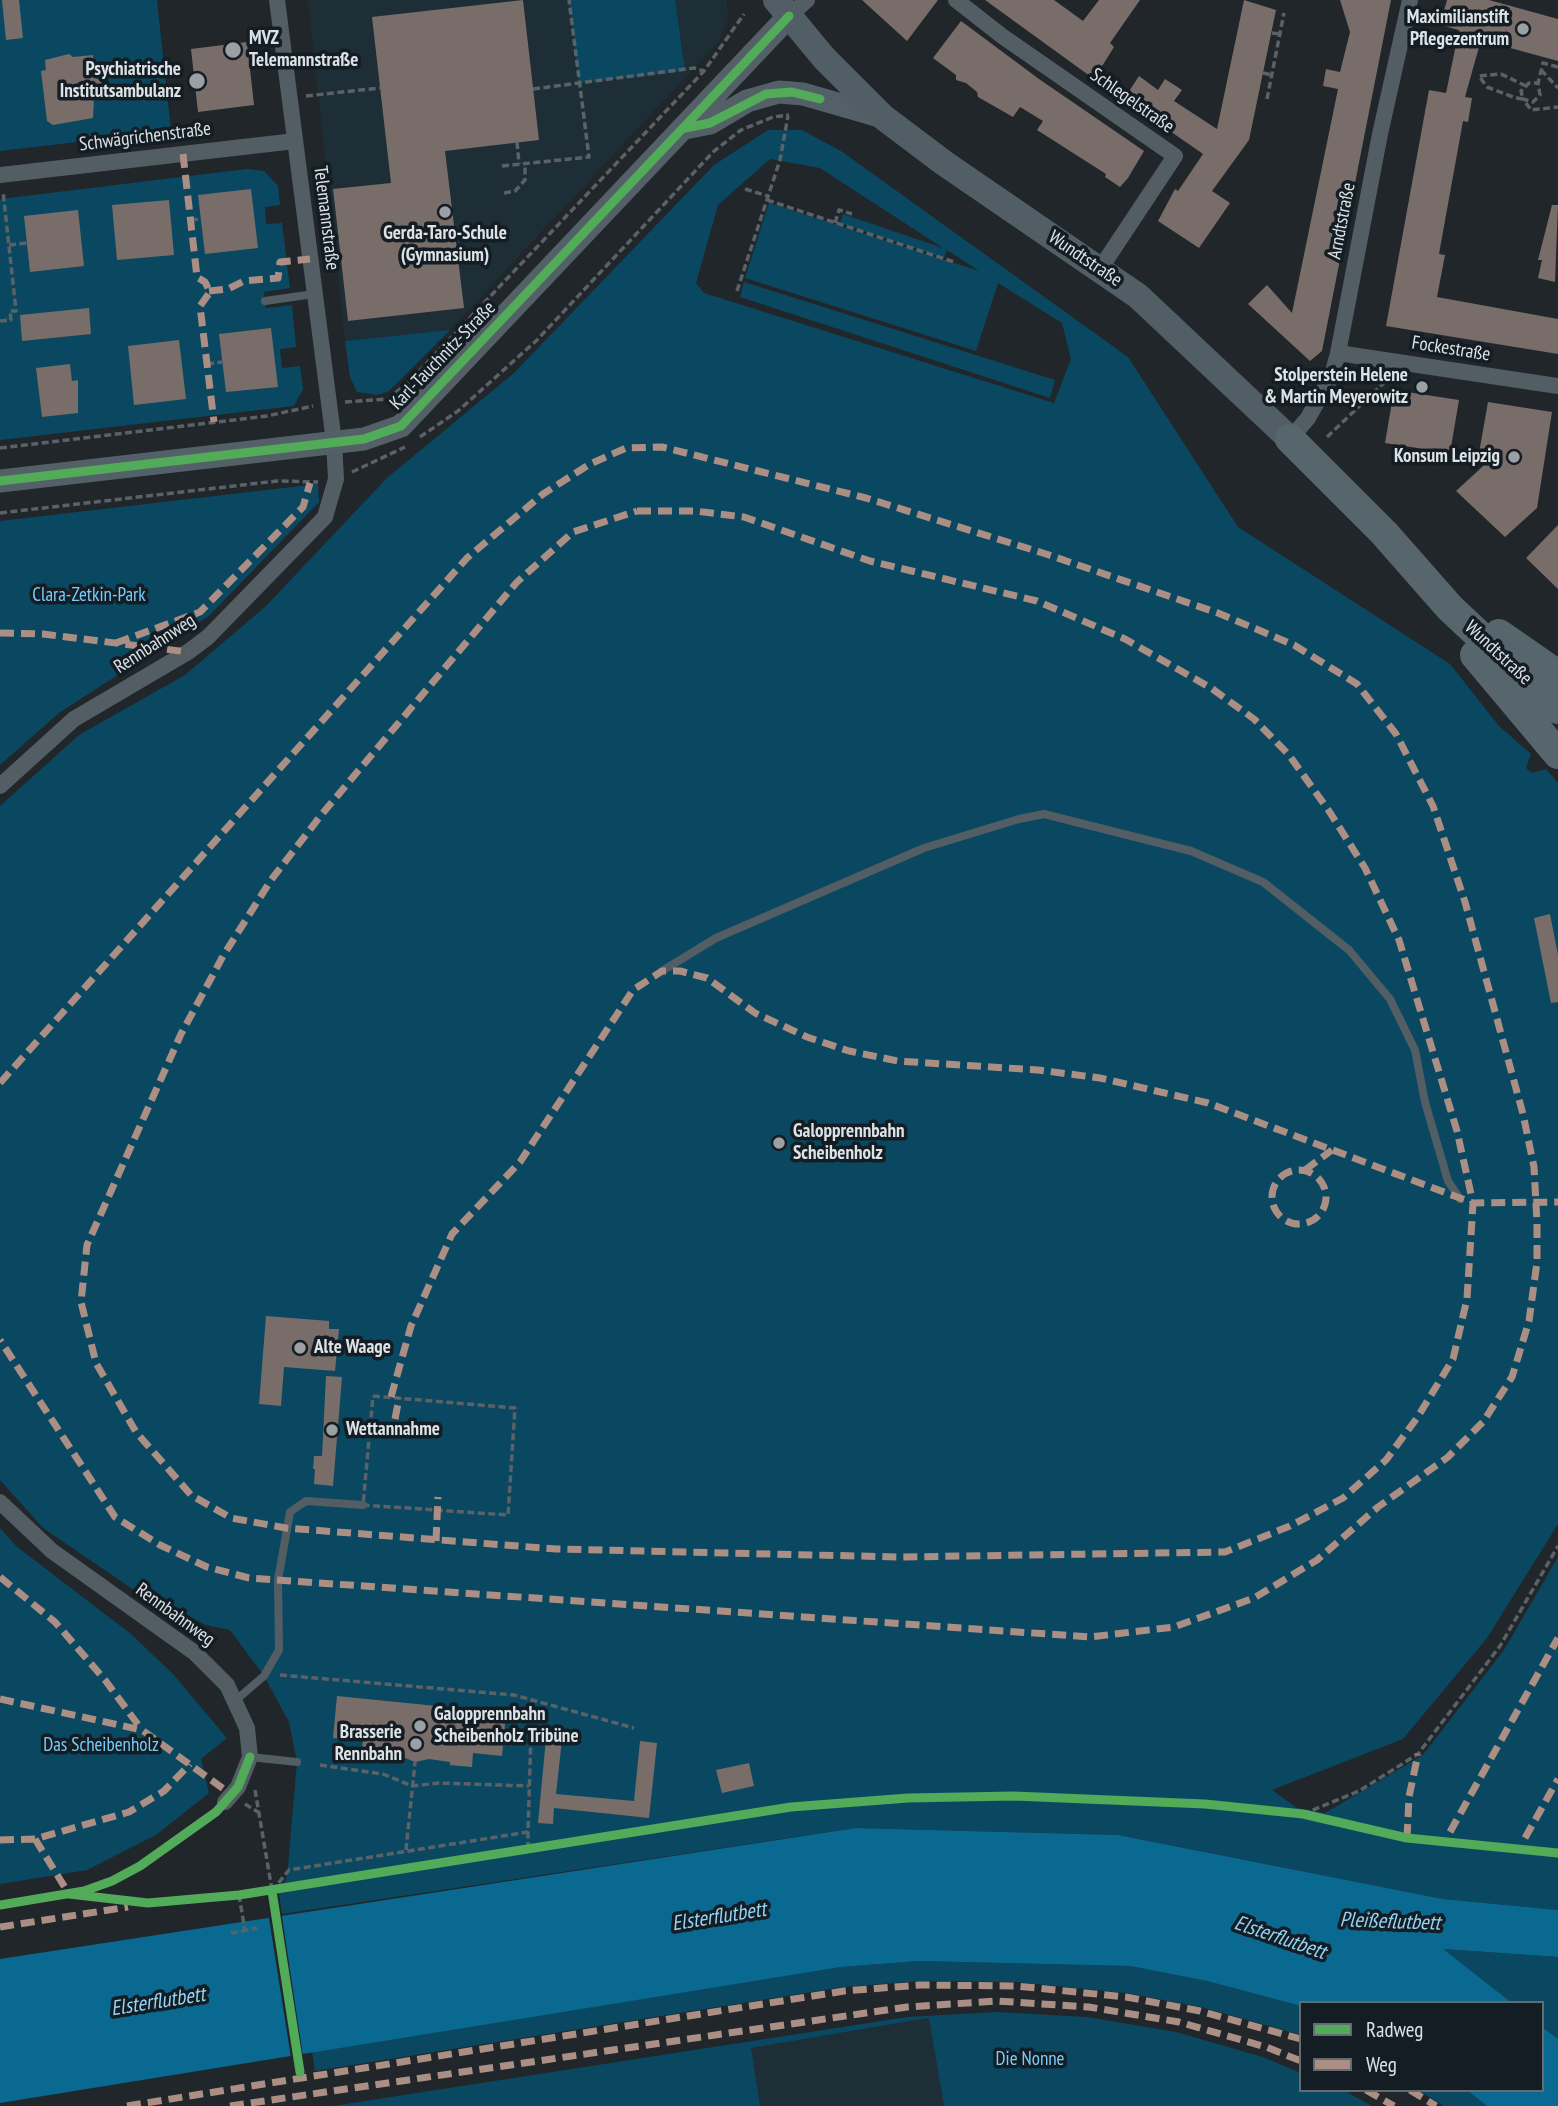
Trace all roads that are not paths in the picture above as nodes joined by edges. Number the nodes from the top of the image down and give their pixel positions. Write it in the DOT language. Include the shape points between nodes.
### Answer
graph roads {
  1 [pos="277,0"];
  2 [pos="956,0"];
  3 [pos="1410,0"];
  4 [pos="791,5"];
  5 [pos="883,117"];
  6 [pos="685,128"];
  7 [pos="295,141"];
  8 [pos="1,175"];
  9 [pos="1100,269"];
  10 [pos="314,294"];
  11 [pos="265,301"];
  12 [pos="1338,353"];
  13 [pos="1558,386"];
  14 [pos="1290,439"];
  15 [pos="334,442"];
  16 [pos="0,481"];
  17 [pos="1384,533"];
  18 [pos="1499,634"];
  19 [pos="1558,676"];
  20 [pos="1558,702"];
  21 [pos="1558,709"];
  22 [pos="1558,754"];
  23 [pos="0,786"];
  24 [pos="662,971"];
  25 [pos="1460,1199"];
  26 [pos="0,1502"];
  27 [pos="363,1505"];
  28 [pos="236,1700"];
  29 [pos="250,1757"];
  30 [pos="297,1762"];
  31 [pos="225,1802"];
  1 -- 7 [label="street, Telemannstraße"];
  2 -- 9 [label="street, Schlegelstraße" via="1175,156"];
  3 -- 12 [label="street, Arndtstraße"];
  4 -- 5 [label="main road, Wundtstraße" via="824,58"];
  4 -- 6 [label="main road, Karl-Tauchnitz-Straße"];
  5 -- 6 [label="main road" via="803,94 779,92 747,101 710,124"];
  5 -- 9 [label="main road, Wundtstraße"];
  6 -- 15 [label="main road, Karl-Tauchnitz-Straße" via="401,426 379,435"];
  7 -- 8 [label="street, Schwägrichenstraße"];
  7 -- 10 [label="street, Telemannstraße"];
  9 -- 14 [label="main road, Wundtstraße" via="1168,320"];
  10 -- 11 [label="lane"];
  10 -- 15 [label="street, Telemannstraße"];
  12 -- 13 [label="street, Fockestraße"];
  12 -- 14 [label="street, Arndtstraße" via="1332,375 1308,418"];
  14 -- 17 [label="highway, Wundtstraße"];
  15 -- 16 [label="main road, Karl-Tauchnitz-Straße"];
  15 -- 23 [label="street, Rennbahnweg" via="336,479 325,517 208,636 74,719"];
  17 -- 18 [label="highway, Wundtstraße" via="1427,565"];
  17 -- 21 [label="highway, Wundtstraße" via="1450,608"];
  17 -- 22 [label="highway" via="1432,606"];
  18 -- 19 [label="highway"];
  18 -- 20 [label="highway, Wundtstraße"];
  24 -- 25 [label="lane" via="716,938 924,848 1019,819 1044,814 1191,851 1263,882 1349,950 1390,999 1415,1050 1448,1181"];
  26 -- 28 [label="street, Rennbahnweg" via="52,1551 195,1653 218,1673"];
  27 -- 28 [label="lane" via="306,1501 289,1512 278,1580 279,1650 264,1676"];
  28 -- 29 [label="street, Rennbahnweg" via="247,1728"];
  29 -- 30 [label="lane"];
  29 -- 31 [label="street" via="243,1778"];
}
